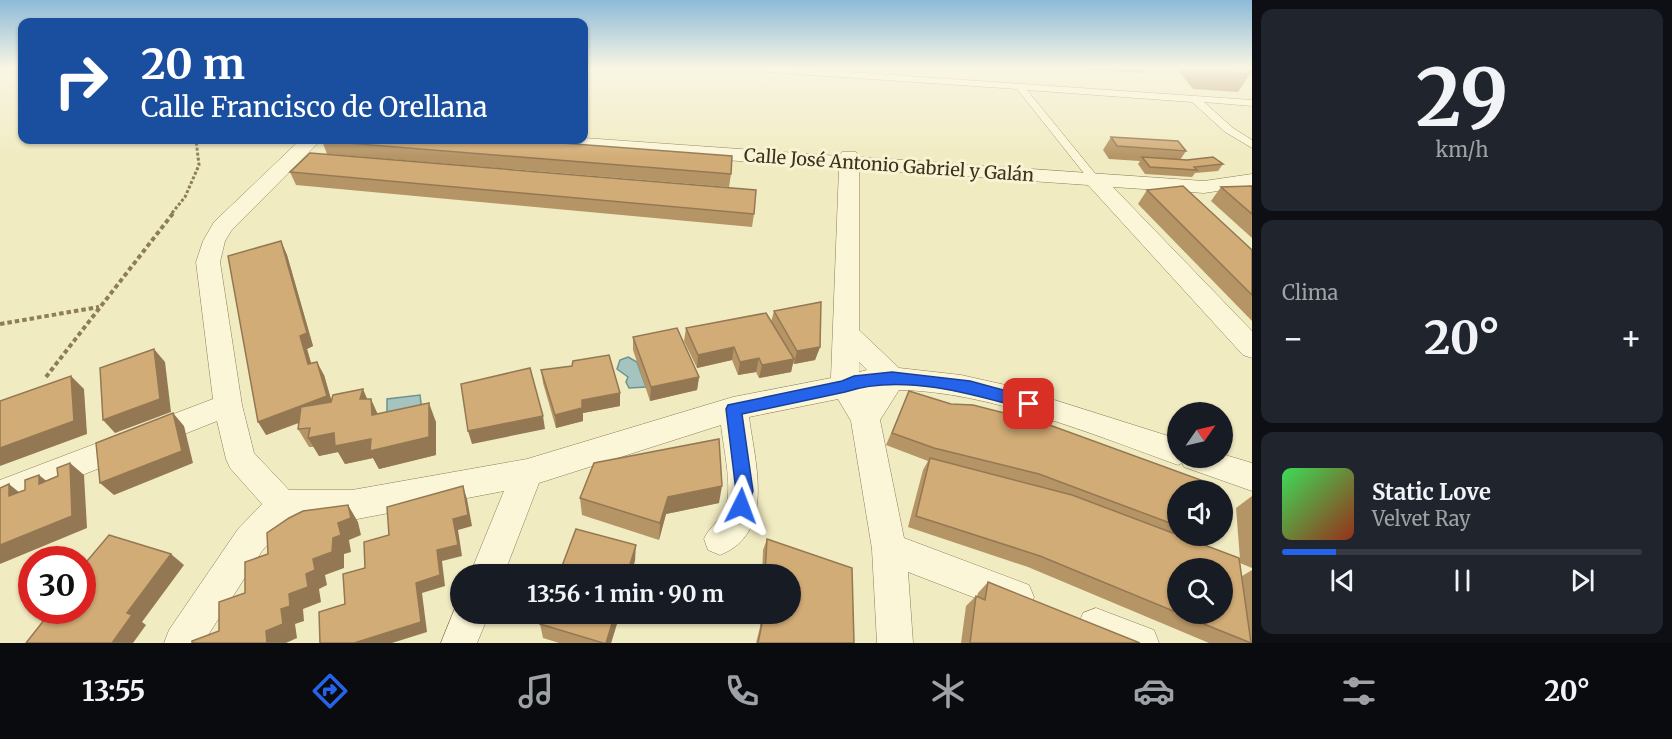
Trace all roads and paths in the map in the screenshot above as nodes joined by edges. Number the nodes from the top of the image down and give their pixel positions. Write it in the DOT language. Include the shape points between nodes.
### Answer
graph roads {
  1 [pos="1029,98"];
  2 [pos="1180,98"];
  3 [pos="1194,99"];
  4 [pos="1252,103"];
  5 [pos="588,136"];
  6 [pos="196,144"];
  7 [pos="307,144"];
  8 [pos="588,144"];
  9 [pos="1252,145"];
  10 [pos="848,160"];
  11 [pos="1252,169"];
  12 [pos="1091,176"];
  13 [pos="1252,180"];
  14 [pos="100,306"];
  15 [pos="0,324"];
  16 [pos="846,333"];
  17 [pos="1252,348"];
  18 [pos="46,377"];
  19 [pos="892,378"];
  20 [pos="845,386"];
  21 [pos="228,405"];
  22 [pos="734,409"];
  23 [pos="865,419"];
  24 [pos="1167,448"];
  25 [pos="1225,468"];
  26 [pos="527,473"];
  27 [pos="1252,477"];
  28 [pos="0,494"];
  29 [pos="282,504"];
  30 [pos="720,539"];
  31 [pos="889,549"];
  32 [pos="491,564"];
  33 [pos="467,624"];
  34 [pos="182,643"];
  35 [pos="459,643"];
  36 [pos="895,643"];
  37 [pos="1141,643"];
  1 -- 12 [label="lane"];
  2 -- 3 [label="lane"];
  3 -- 4 [label="lane"];
  3 -- 9 [label="lane"];
  5 -- 10 [label="street, Calle José Antonio Gabriel y Galán"];
  6 -- 14 [label="path" via="199,165 185,197"];
  7 -- 21 [label="street" via="236,213 214,241 208,262"];
  8 -- 10 [label="street, Calle José Antonio Gabriel y Galán"];
  10 -- 12 [label="street, Calle José Antonio Gabriel y Galán"];
  10 -- 16 [label="street"];
  11 -- 12 [label="street, Calle José Antonio Gabriel y Galán" via="1223,178 1189,180"];
  12 -- 13 [label="street, Calle José Antonio Gabriel y Galán" via="1204,187"];
  12 -- 17 [label="street"];
  14 -- 15 [label="path"];
  14 -- 18 [label="path"];
  16 -- 19 [label="street"];
  16 -- 20 [label="street"];
  19 -- 20 [label="street"];
  19 -- 23 [label="street"];
  19 -- 24 [label="street" via="970,387 1068,414"];
  20 -- 22 [label="street"];
  20 -- 23 [label="street"];
  21 -- 28 [label="street"];
  21 -- 29 [label="street" via="241,459"];
  22 -- 26 [label="street"];
  22 -- 30 [label="street" via="744,491 738,521"];
  23 -- 31 [label="street"];
  25 -- 27 [label="street"];
  26 -- 29 [label="street" via="352,506"];
  26 -- 32 [label="street"];
  29 -- 34 [label="street" via="250,540"];
  31 -- 36 [label="street"];
  31 -- 37 [label="street"];
  33 -- 35 [label="street"];
}
